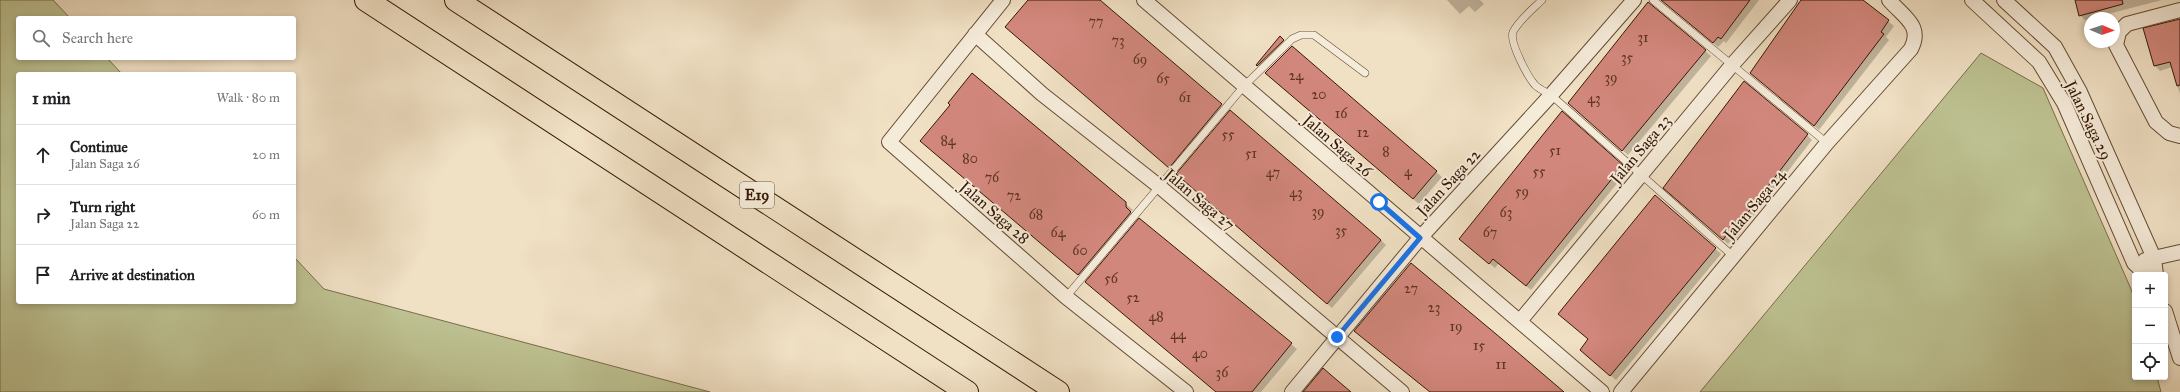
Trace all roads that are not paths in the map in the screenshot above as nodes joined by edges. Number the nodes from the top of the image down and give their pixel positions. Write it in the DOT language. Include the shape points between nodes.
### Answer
graph roads {
  1 [pos="366,0"];
  2 [pos="456,0"];
  3 [pos="1003,0"];
  4 [pos="1144,0"];
  5 [pos="1542,0"];
  6 [pos="1634,0"];
  7 [pos="1653,0"];
  8 [pos="1790,0"];
  9 [pos="1889,0"];
  10 [pos="1972,0"];
  11 [pos="2004,0"];
  12 [pos="2180,10"];
  13 [pos="975,34"];
  14 [pos="1732,65"];
  15 [pos="1365,73"];
  16 [pos="1244,86"];
  17 [pos="1551,95"];
  18 [pos="2180,136"];
  19 [pos="1826,143"];
  20 [pos="1641,174"];
  21 [pos="1160,186"];
  22 [pos="1420,238"];
  23 [pos="2180,252"];
  24 [pos="1733,256"];
  25 [pos="2154,258"];
  26 [pos="2134,263"];
  27 [pos="2144,272"];
  28 [pos="2156,272"];
  29 [pos="1066,297"];
  30 [pos="2168,320"];
  31 [pos="1520,322"];
  32 [pos="1337,337"];
  33 [pos="2180,358"];
  34 [pos="967,392"];
  35 [pos="1058,392"];
  36 [pos="1186,392"];
  37 [pos="1292,392"];
  38 [pos="1402,392"];
  39 [pos="1602,392"];
  40 [pos="1620,392"];
  1 -- 34 [label="highway"];
  2 -- 35 [label="highway, E19"];
  3 -- 13 [label="street"];
  4 -- 16 [label="street, Jalan Saga 26"];
  5 -- 17 [label="lane" via="1513,32 1513,42 1536,86"];
  6 -- 17 [label="street, Jalan Saga 22"];
  7 -- 14 [label="lane"];
  8 -- 14 [label="street, Jalan Saga 23"];
  9 -- 19 [label="street, Jalan Saga 24" via="1916,30 1916,39 1911,49"];
  10 -- 26 [label="street, Jalan Saga 29" via="2039,62 2064,103"];
  11 -- 25 [label="street, Jalan Saga 29" via="2055,46 2080,92"];
  12 -- 18 [label="street" via="2127,24 2119,32 2116,45 2156,122 2169,133"];
  13 -- 21 [label="street, Jalan Saga 27" via="1042,94"];
  13 -- 29 [label="street, Jalan Saga 28" via="889,142"];
  14 -- 19 [label="lane"];
  14 -- 20 [label="street, Jalan Saga 23"];
  15 -- 16 [label="lane" via="1314,34 1302,35 1292,39"];
  16 -- 21 [label="lane"];
  16 -- 22 [label="street, Jalan Saga 26"];
  17 -- 20 [label="lane"];
  17 -- 22 [label="street, Jalan Saga 22"];
  19 -- 24 [label="street, Jalan Saga 24"];
  20 -- 24 [label="lane"];
  20 -- 31 [label="street, Jalan Saga 23"];
  21 -- 29 [label="lane"];
  21 -- 32 [label="street, Jalan Saga 27"];
  22 -- 31 [label="street, Jalan Saga 26"];
  22 -- 32 [label="street, Jalan Saga 22"];
  23 -- 25 [label="street"];
  24 -- 40 [label="street, Jalan Saga 24"];
  25 -- 26 [label="street"];
  25 -- 28 [label="street, Jalan Saga 29"];
  26 -- 27 [label="street, Jalan Saga 29"];
  29 -- 36 [label="street, Jalan Saga 28"];
  30 -- 33 [label="street"];
  31 -- 39 [label="street, Jalan Saga 26"];
  32 -- 37 [label="street, Jalan Saga 22"];
  32 -- 38 [label="street, Jalan Saga 27"];
}
